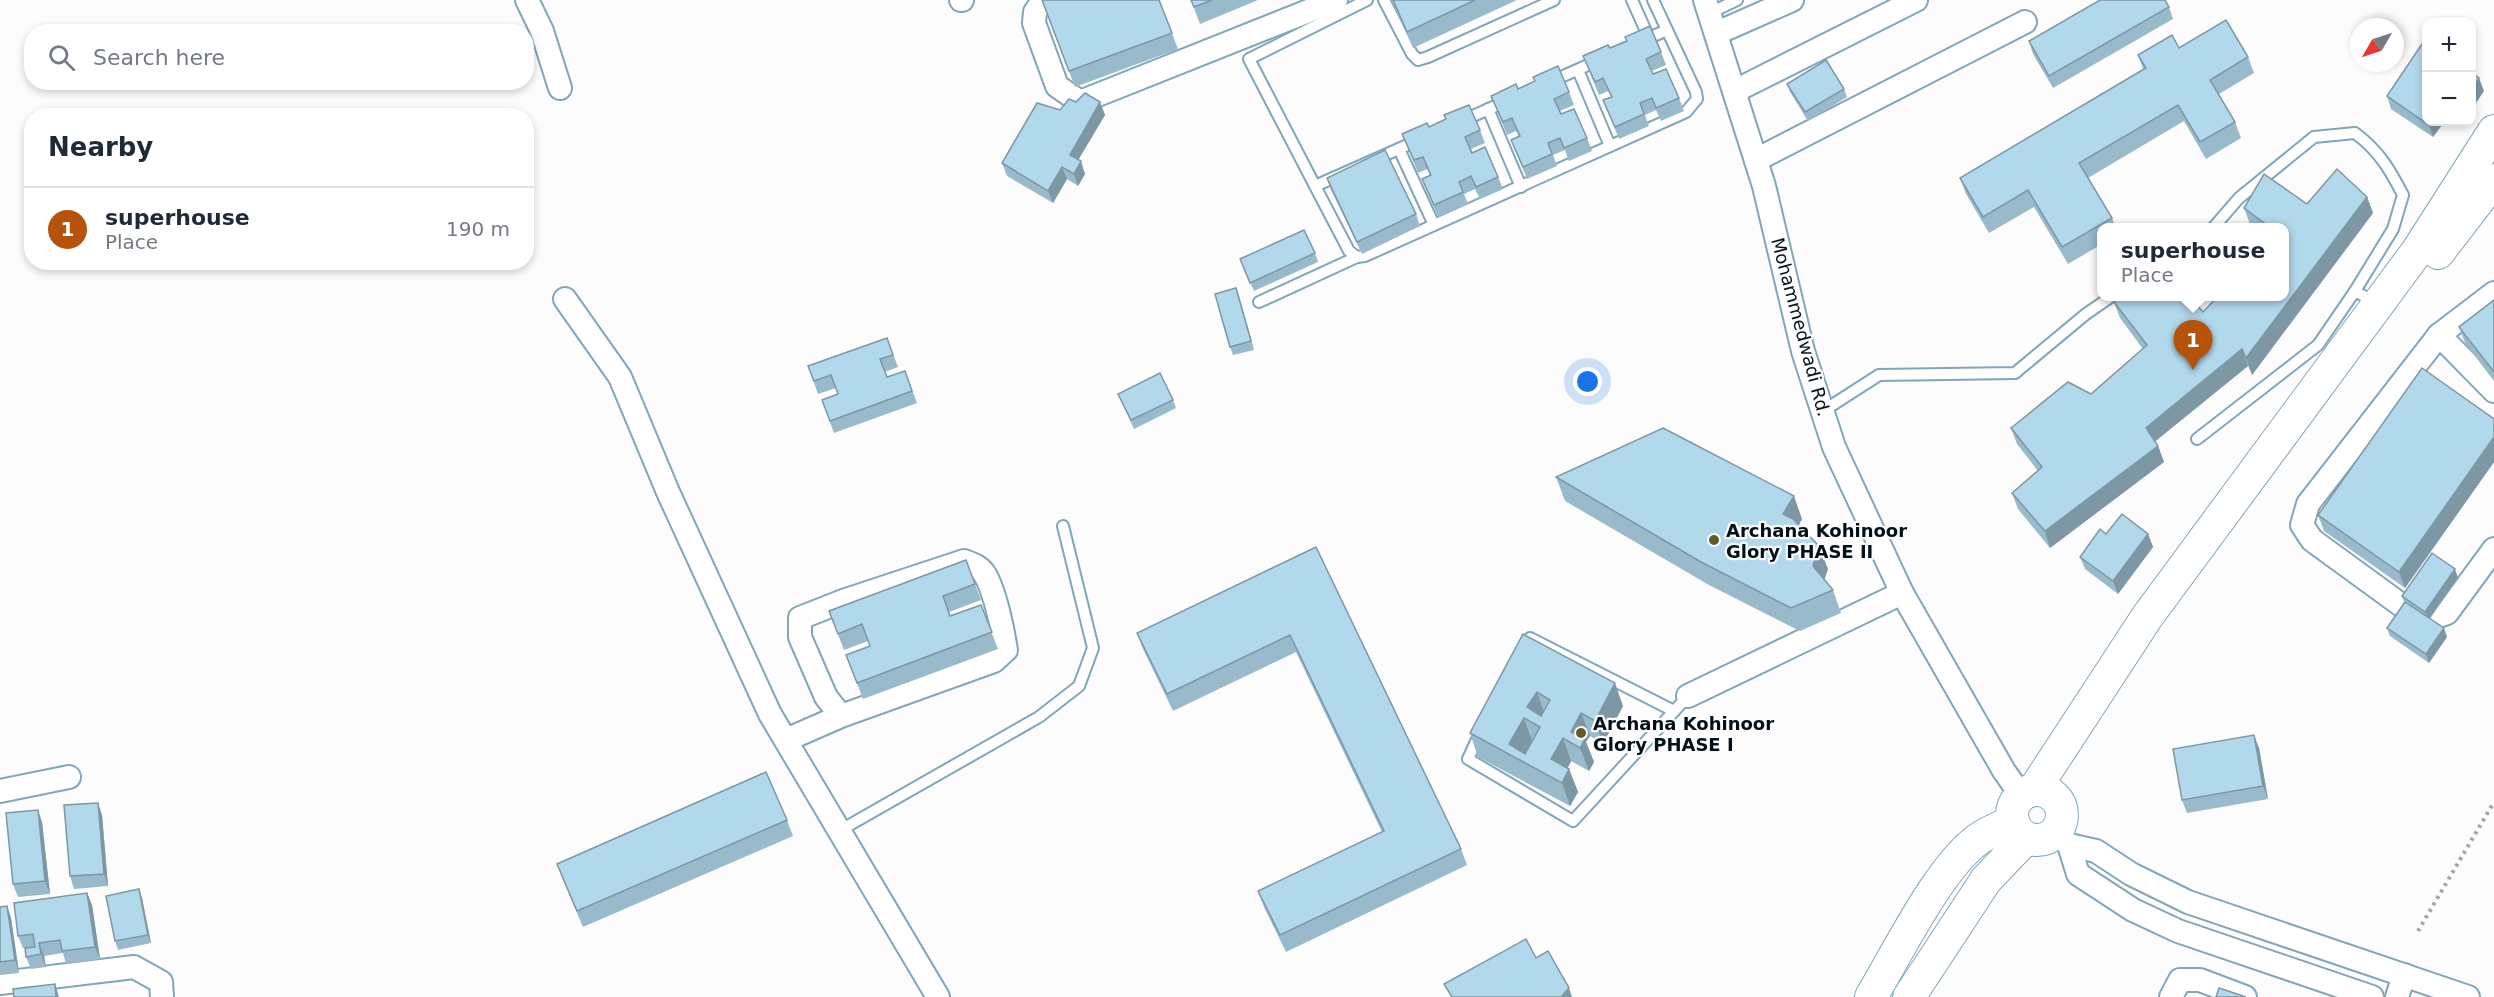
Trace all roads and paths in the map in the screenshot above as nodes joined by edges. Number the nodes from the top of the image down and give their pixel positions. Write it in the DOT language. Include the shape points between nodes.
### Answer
graph roads {
  1 [pos="527,0"];
  2 [pos="1047,0"];
  3 [pos="1336,0"];
  4 [pos="1367,0"];
  5 [pos="1384,0"];
  6 [pos="1554,0"];
  7 [pos="1632,0"];
  8 [pos="1653,0"];
  9 [pos="1737,0"];
  10 [pos="1792,0"];
  11 [pos="1916,0"];
  12 [pos="1540,3"];
  13 [pos="1711,16"];
  14 [pos="2025,22"];
  15 [pos="1667,30"];
  16 [pos="1649,38"];
  17 [pos="1578,70"];
  18 [pos="560,88"];
  19 [pos="1734,91"];
  20 [pos="1488,109"];
  21 [pos="2494,131"];
  22 [pos="1610,146"];
  23 [pos="1399,148"];
  24 [pos="1756,160"];
  25 [pos="2494,180"];
  26 [pos="1316,186"];
  27 [pos="1521,187"];
  28 [pos="2450,219"];
  29 [pos="2217,223"];
  30 [pos="1434,225"];
  31 [pos="1357,257"];
  32 [pos="2494,293"];
  33 [pos="2367,298"];
  34 [pos="565,299"];
  35 [pos="2106,301"];
  36 [pos="1259,302"];
  37 [pos="2439,335"];
  38 [pos="2494,391"];
  39 [pos="1823,411"];
  40 [pos="2197,439"];
  41 [pos="1063,526"];
  42 [pos="2494,549"];
  43 [pos="1902,593"];
  44 [pos="1521,646"];
  45 [pos="1681,703"];
  46 [pos="841,716"];
  47 [pos="1487,718"];
  48 [pos="786,740"];
  49 [pos="69,777"];
  50 [pos="0,791"];
  51 [pos="2494,802"];
  52 [pos="2030,808"];
  53 [pos="839,831"];
  54 [pos="2063,838"];
  55 [pos="2418,931"];
  56 [pos="2404,975"];
  57 [pos="0,983"];
  58 [pos="2215,992"];
  59 [pos="162,997"];
  60 [pos="938,997"];
  61 [pos="1871,997"];
  62 [pos="1909,997"];
  63 [pos="2171,997"];
  64 [pos="2245,997"];
  65 [pos="2372,997"];
  66 [pos="2397,997"];
  67 [pos="2468,997"];
  1 -- 18 [label="street" via="542,31"];
  2 -- 3 [label="street" via="1035,12 1034,24 1057,86 1080,102"];
  4 -- 26 [label="lane" via="1249,59"];
  5 -- 12 [label="lane" via="1418,60"];
  6 -- 12 [label="lane"];
  7 -- 16 [label="lane"];
  8 -- 15 [label="lane"];
  9 -- 13 [label="lane"];
  10 -- 13 [label="street"];
  11 -- 19 [label="street"];
  13 -- 19 [label="street, Mohammedwadi Rd."];
  14 -- 24 [label="street"];
  15 -- 16 [label="lane"];
  15 -- 22 [label="lane" via="1697,99 1686,112"];
  16 -- 17 [label="lane"];
  17 -- 20 [label="lane"];
  17 -- 22 [label="lane"];
  19 -- 24 [label="street, Mohammedwadi Rd."];
  20 -- 23 [label="lane"];
  20 -- 27 [label="lane"];
  21 -- 28 [label="street"];
  22 -- 27 [label="lane"];
  23 -- 26 [label="lane"];
  23 -- 30 [label="lane"];
  24 -- 39 [label="street, Mohammedwadi Rd." via="1803,351"];
  25 -- 28 [label="street"];
  26 -- 31 [label="lane" via="1349,251"];
  27 -- 30 [label="lane"];
  28 -- 33 [label="street"];
  28 -- 52 [label="street" via="2137,665"];
  29 -- 33 [label="lane" via="2239,198 2314,137 2355,133 2373,146 2390,168 2403,195"];
  30 -- 31 [label="lane"];
  31 -- 36 [label="lane"];
  32 -- 37 [label="street"];
  33 -- 40 [label="lane" via="2318,345"];
  33 -- 52 [label="street" via="2147,617"];
  34 -- 48 [label="street" via="620,377 668,492 770,714"];
  35 -- 39 [label="lane" via="2015,373 1879,375"];
  37 -- 38 [label="street"];
  37 -- 42 [label="street" via="2308,504 2302,525 2312,540 2408,610 2428,620 2447,613"];
  39 -- 43 [label="street, Mohammedwadi Rd." via="1834,447"];
  41 -- 53 [label="lane" via="1093,648 1079,686 1039,717"];
  43 -- 45 [label="street"];
  43 -- 52 [label="street, Mohammedwadi Rd." via="2004,771"];
  44 -- 45 [label="lane" via="1526,636"];
  45 -- 47 [label="lane" via="1573,820 1468,759"];
  46 -- 46 [label="street" via="994,661 1006,650 1002,623 984,573 964,561 801,618 800,637 826,697"];
  46 -- 48 [label="street"];
  48 -- 53 [label="street"];
  49 -- 50 [label="street"];
  51 -- 55 [label="path"];
  52 -- 54 [label="street" via="2037,841"];
  52 -- 61 [label="street" via="1967,849 1939,884"];
  52 -- 62 [label="street"];
  53 -- 60 [label="street"];
  54 -- 56 [label="street" via="2096,851 2131,874 2188,902"];
  54 -- 65 [label="street" via="2078,874 2133,910 2178,931"];
  56 -- 66 [label="street"];
  56 -- 67 [label="street"];
  57 -- 59 [label="street" via="135,967 161,982"];
  58 -- 63 [label="street" via="2200,980 2180,980"];
  58 -- 64 [label="street"];
}
